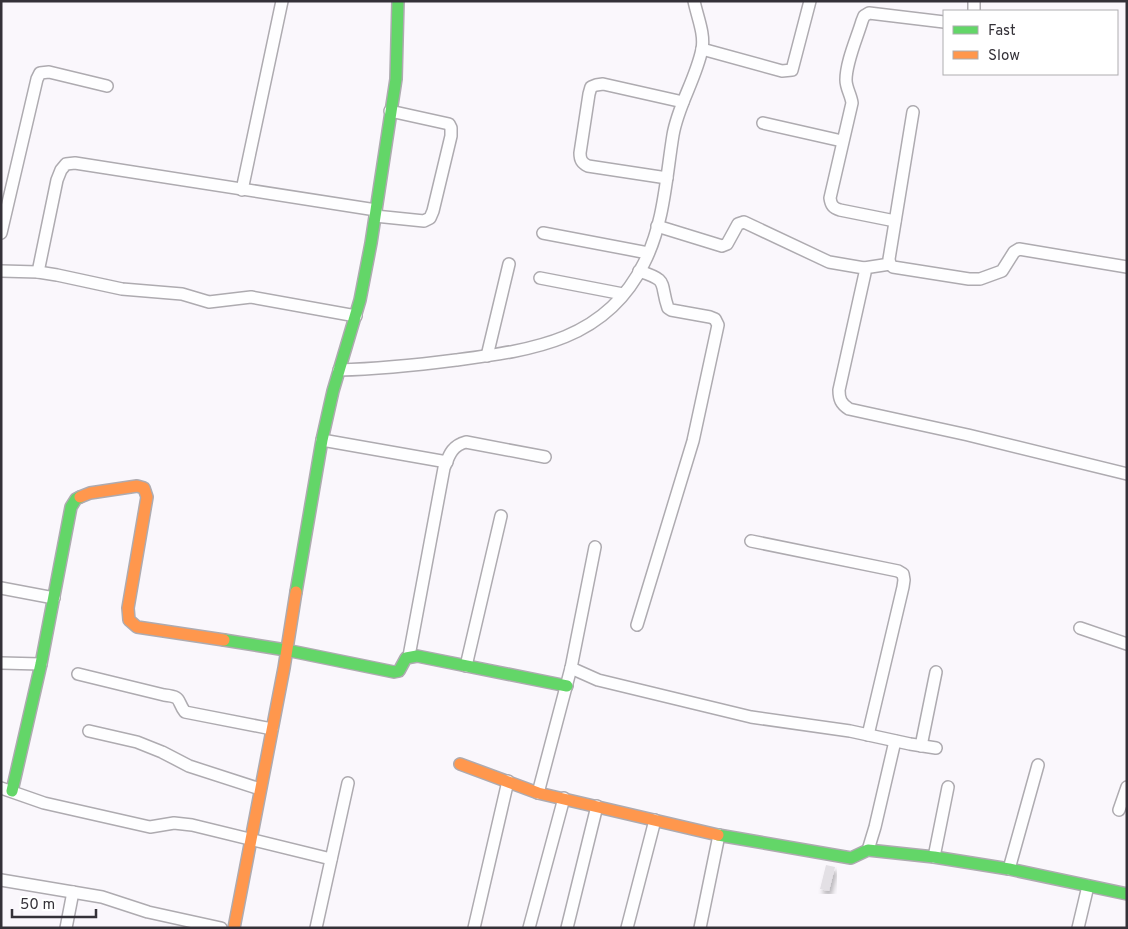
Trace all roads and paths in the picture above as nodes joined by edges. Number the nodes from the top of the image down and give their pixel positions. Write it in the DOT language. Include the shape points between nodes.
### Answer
graph roads {
  1 [pos="282,1"];
  2 [pos="398,1"];
  3 [pos="694,1"];
  4 [pos="810,1"];
  5 [pos="943,22"];
  6 [pos="702,49"];
  7 [pos="107,86"];
  8 [pos="683,102"];
  9 [pos="390,112"];
  10 [pos="913,112"];
  11 [pos="763,123"];
  12 [pos="842,141"];
  13 [pos="667,178"];
  14 [pos="242,190"];
  15 [pos="376,213"];
  16 [pos="896,221"];
  17 [pos="657,226"];
  18 [pos="1,233"];
  19 [pos="544,233"];
  20 [pos="648,253"];
  21 [pos="509,264"];
  22 [pos="890,264"];
  23 [pos="1127,267"];
  24 [pos="864,268"];
  25 [pos="1,271"];
  26 [pos="38,272"];
  27 [pos="639,272"];
  28 [pos="540,278"];
  29 [pos="623,294"];
  30 [pos="356,316"];
  31 [pos="487,356"];
  32 [pos="339,370"];
  33 [pos="322,440"];
  34 [pos="545,457"];
  35 [pos="446,462"];
  36 [pos="1127,474"];
  37 [pos="501,516"];
  38 [pos="751,541"];
  39 [pos="595,547"];
  40 [pos="1,588"];
  41 [pos="54,598"];
  42 [pos="637,624"];
  43 [pos="1080,628"];
  44 [pos="1127,644"];
  45 [pos="286,650"];
  46 [pos="409,656"];
  47 [pos="1,663"];
  48 [pos="41,664"];
  49 [pos="466,666"];
  50 [pos="571,668"];
  51 [pos="936,672"];
  52 [pos="78,674"];
  53 [pos="567,686"];
  54 [pos="272,729"];
  55 [pos="89,731"];
  56 [pos="868,735"];
  57 [pos="895,741"];
  58 [pos="921,746"];
  59 [pos="936,748"];
  60 [pos="460,764"];
  61 [pos="1038,765"];
  62 [pos="508,781"];
  63 [pos="348,783"];
  64 [pos="948,787"];
  65 [pos="1127,787"];
  66 [pos="260,789"];
  67 [pos="7,790"];
  68 [pos="538,793"];
  69 [pos="564,798"];
  70 [pos="597,806"];
  71 [pos="1120,810"];
  72 [pos="655,820"];
  73 [pos="719,835"];
  74 [pos="251,840"];
  75 [pos="868,850"];
  76 [pos="934,857"];
  77 [pos="331,859"];
  78 [pos="1009,869"];
  79 [pos="1,880"];
  80 [pos="1088,886"];
  81 [pos="73,892"];
  82 [pos="1127,894"];
  83 [pos="66,928"];
  84 [pos="221,928"];
  85 [pos="234,928"];
  86 [pos="316,928"];
  87 [pos="474,928"];
  88 [pos="529,928"];
  89 [pos="568,928"];
  90 [pos="626,928"];
  91 [pos="700,928"];
  92 [pos="1078,928"];
  1 -- 14 [label="street"];
  2 -- 9 [label="street" via="396,69"];
  3 -- 6 [label="street"];
  4 -- 6 [label="street" via="792,70 782,72"];
  5 -- 12 [label="street" via="874,13 864,16 847,71 852,103"];
  6 -- 8 [label="street"];
  7 -- 18 [label="street" via="49,72 40,73"];
  8 -- 13 [label="street" via="674,126"];
  8 -- 13 [label="street" via="603,84 591,87 589,94 580,153 582,163"];
  9 -- 15 [label="street"];
  9 -- 15 [label="street" via="449,124 451,136 430,218 424,221"];
  10 -- 16 [label="street"];
  11 -- 12 [label="street"];
  12 -- 16 [label="street" via="830,198 834,208"];
  13 -- 17 [label="street"];
  14 -- 15 [label="street"];
  14 -- 26 [label="street" via="66,164 57,180"];
  15 -- 30 [label="street"];
  16 -- 22 [label="street"];
  17 -- 20 [label="street"];
  17 -- 24 [label="street" via="722,246 727,244 738,224 744,222 829,262"];
  19 -- 20 [label="street"];
  20 -- 27 [label="street"];
  21 -- 31 [label="street"];
  22 -- 23 [label="street" via="900,269 980,278 1002,272 1018,249"];
  22 -- 24 [label="street"];
  24 -- 36 [label="street" via="839,390 839,398 849,410"];
  25 -- 26 [label="street"];
  26 -- 30 [label="street" via="122,289 182,294 209,302 251,297"];
  27 -- 29 [label="street"];
  27 -- 42 [label="street" via="661,280 668,308 710,317 718,325 691,449"];
  28 -- 29 [label="street"];
  29 -- 31 [label="street" via="596,321 576,332 532,348"];
  30 -- 32 [label="street"];
  31 -- 32 [label="street" via="396,368"];
  32 -- 33 [label="street"];
  33 -- 35 [label="street"];
  33 -- 45 [label="street"];
  34 -- 35 [label="street" via="466,442 450,451"];
  35 -- 46 [label="street"];
  37 -- 49 [label="street"];
  38 -- 56 [label="street" via="903,574"];
  39 -- 50 [label="street"];
  40 -- 41 [label="street"];
  41 -- 45 [label="street" via="76,499 90,493 137,486 144,488 147,497 128,608 129,620 137,627"];
  41 -- 48 [label="street"];
  43 -- 44 [label="street"];
  45 -- 46 [label="street" via="394,672 399,671"];
  45 -- 54 [label="street"];
  46 -- 49 [label="street"];
  47 -- 48 [label="street"];
  48 -- 67 [label="street"];
  49 -- 53 [label="street"];
  50 -- 53 [label="street"];
  50 -- 56 [label="street" via="598,680 751,717"];
  51 -- 58 [label="street"];
  52 -- 54 [label="street" via="175,696 185,712"];
  53 -- 68 [label="street"];
  54 -- 66 [label="street"];
  55 -- 66 [label="street" via="137,742 189,766"];
  56 -- 57 [label="street"];
  57 -- 58 [label="street"];
  57 -- 75 [label="street"];
  58 -- 59 [label="street"];
  60 -- 62 [label="street"];
  61 -- 78 [label="street"];
  62 -- 68 [label="street"];
  62 -- 87 [label="street"];
  63 -- 77 [label="street"];
  64 -- 76 [label="street"];
  65 -- 71 [label="street"];
  66 -- 74 [label="street"];
  67 -- 74 [label="street" via="44,803 150,827 174,823 192,825"];
  68 -- 69 [label="street"];
  69 -- 70 [label="street"];
  69 -- 88 [label="street"];
  70 -- 72 [label="street"];
  70 -- 89 [label="street"];
  72 -- 73 [label="street"];
  72 -- 90 [label="street"];
  73 -- 75 [label="street" via="850,858"];
  73 -- 91 [label="street"];
  74 -- 77 [label="street"];
  74 -- 85 [label="street"];
  75 -- 76 [label="street"];
  76 -- 78 [label="street"];
  77 -- 86 [label="street"];
  78 -- 80 [label="street"];
  79 -- 81 [label="street"];
  80 -- 82 [label="street"];
  80 -- 92 [label="street"];
  81 -- 83 [label="street"];
  81 -- 84 [label="street"];
}
